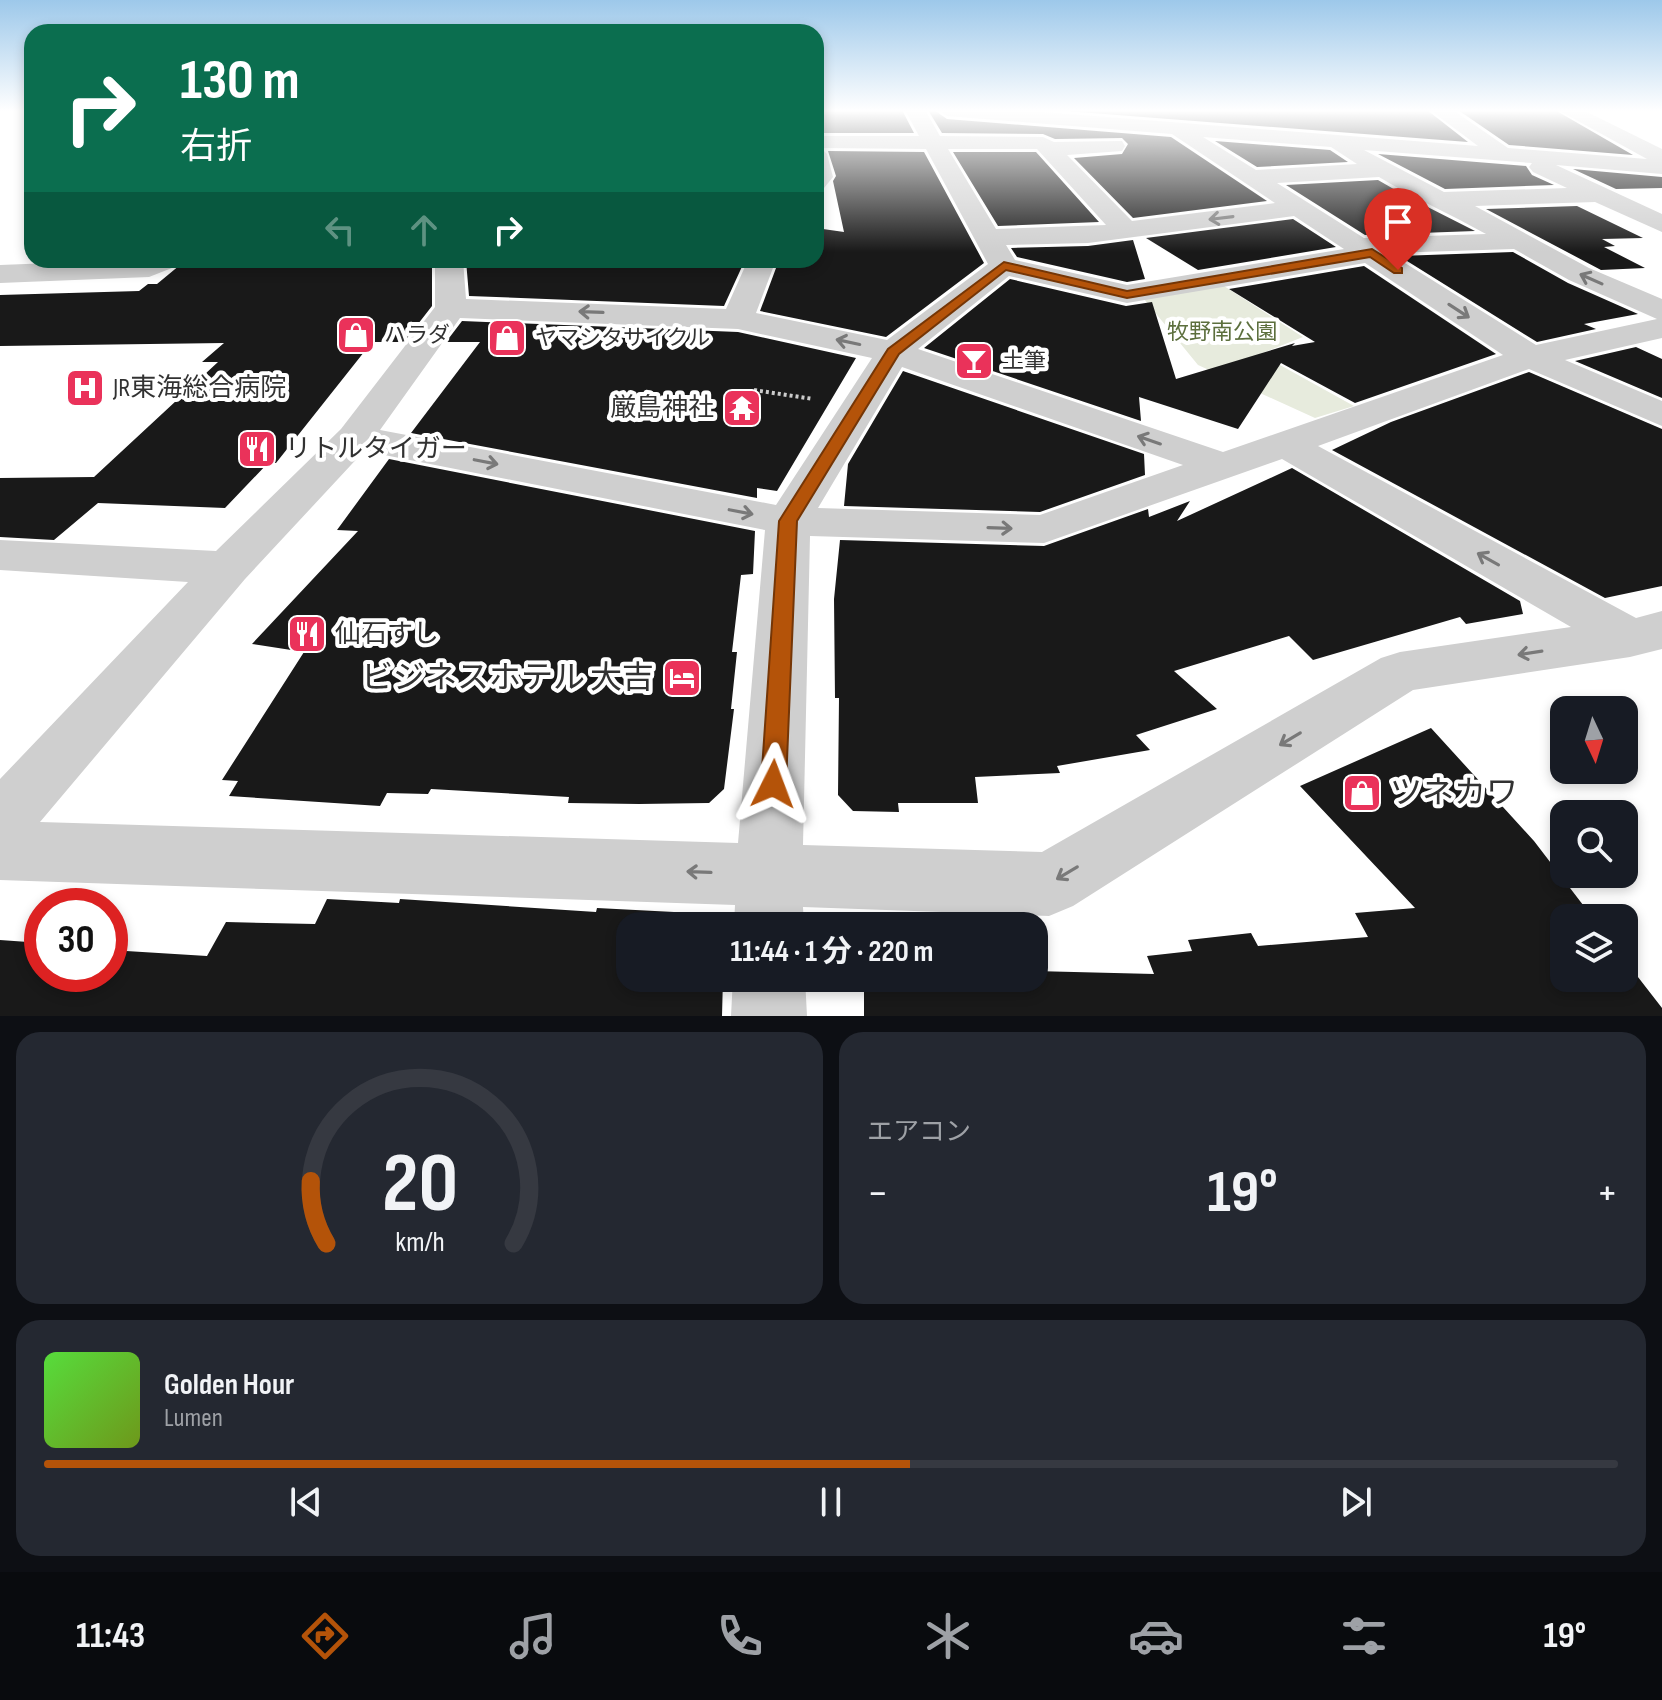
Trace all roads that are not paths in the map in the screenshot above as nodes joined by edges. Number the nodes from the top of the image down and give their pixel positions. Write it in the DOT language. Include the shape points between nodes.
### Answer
graph roads {
  1 [pos="950,157"];
  2 [pos="1057,157"];
  3 [pos="1224,157"];
  4 [pos="1361,157"];
  5 [pos="1517,157"];
  6 [pos="1556,157"];
  7 [pos="1662,167"];
  8 [pos="1383,170"];
  9 [pos="1252,177"];
  10 [pos="1600,195"];
  11 [pos="1444,200"];
  12 [pos="1298,208"];
  13 [pos="1662,224"];
  14 [pos="1126,231"];
  15 [pos="1519,241"];
  16 [pos="1366,250"];
  17 [pos="996,252"];
  18 [pos="149,268"];
  19 [pos="449,268"];
  20 [pos="759,268"];
  21 [pos="0,274"];
  22 [pos="451,308"];
  23 [pos="1662,311"];
  24 [pos="738,319"];
  25 [pos="1662,328"];
  26 [pos="893,352"];
  27 [pos="1530,357"];
  28 [pos="1662,415"];
  29 [pos="355,437"];
  30 [pos="1285,444"];
  31 [pos="1222,465"];
  32 [pos="788,521"];
  33 [pos="0,555"];
  34 [pos="228,568"];
  35 [pos="1646,634"];
  36 [pos="0,822"];
  37 [pos="0,850"];
  38 [pos="769,900"];
  39 [pos="769,992"];
  40 [pos="769,1016"];
  1 -- 17 [label="street"];
  2 -- 14 [label="street"];
  3 -- 9 [label="street"];
  4 -- 8 [label="street"];
  5 -- 10 [label="street"];
  6 -- 7 [label="street"];
  8 -- 9 [label="street"];
  8 -- 11 [label="street"];
  9 -- 12 [label="street"];
  10 -- 11 [label="street"];
  10 -- 13 [label="street"];
  11 -- 15 [label="street"];
  12 -- 14 [label="street, one-way"];
  12 -- 16 [label="street"];
  14 -- 17 [label="street"];
  15 -- 16 [label="street"];
  23 -- 15 [label="street, one-way"];
  16 -- 17 [label="street" via="1127,294"];
  16 -- 27 [label="street, one-way"];
  17 -- 26 [label="street"];
  18 -- 21 [label="street"];
  19 -- 22 [label="street"];
  20 -- 24 [label="street"];
  24 -- 22 [label="street, one-way"];
  22 -- 29 [label="street"];
  26 -- 24 [label="street, one-way"];
  25 -- 27 [label="street"];
  31 -- 26 [label="street, one-way"];
  26 -- 32 [label="street"];
  27 -- 28 [label="street"];
  27 -- 30 [label="street"];
  29 -- 32 [label="street, one-way"];
  29 -- 34 [label="street"];
  30 -- 31 [label="street"];
  35 -- 30 [label="street, one-way"];
  32 -- 31 [label="street, one-way" via="1044,529"];
  32 -- 38 [label="street"];
  33 -- 34 [label="street"];
  34 -- 36 [label="street"];
  35 -- 38 [label="street, one-way" via="1400,672 1049,884"];
  38 -- 37 [label="street, one-way"];
  39 -- 40 [label="street"];
}
